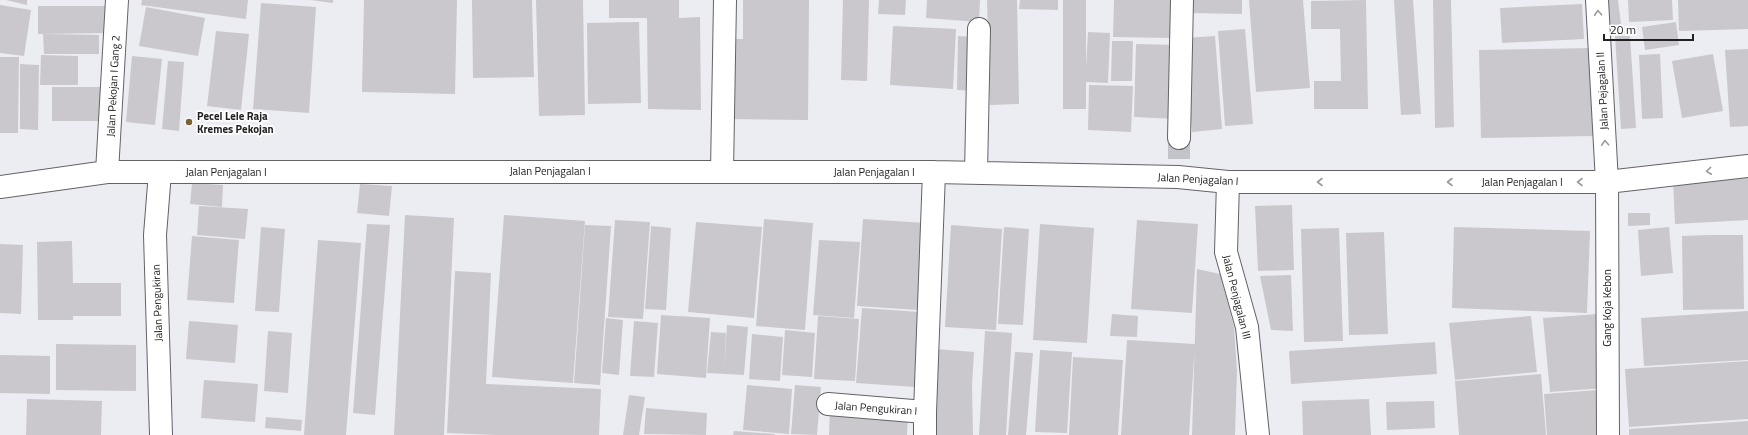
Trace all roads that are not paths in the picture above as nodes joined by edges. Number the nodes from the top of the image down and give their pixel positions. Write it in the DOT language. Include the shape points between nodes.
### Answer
graph roads {
  1 [pos="117,0"];
  2 [pos="725,0"];
  3 [pos="1182,0"];
  4 [pos="1597,0"];
  5 [pos="979,29"];
  6 [pos="1179,138"];
  7 [pos="1748,166"];
  8 [pos="722,171"];
  9 [pos="107,172"];
  10 [pos="160,172"];
  11 [pos="934,172"];
  12 [pos="976,173"];
  13 [pos="1228,182"];
  14 [pos="1607,182"];
  15 [pos="0,187"];
  16 [pos="828,404"];
  17 [pos="926,412"];
  18 [pos="161,435"];
  19 [pos="925,435"];
  20 [pos="1258,435"];
  21 [pos="1608,435"];
  1 -- 9 [label="street, Jalan Pekojan I Gang 2"];
  2 -- 8 [label="street"];
  3 -- 6 [label="street"];
  14 -- 4 [label="street, Jalan Pejagalan II, one-way"];
  5 -- 12 [label="street"];
  7 -- 14 [label="street, Jalan Penjagalan I, one-way"];
  8 -- 10 [label="street, Jalan Penjagalan I"];
  8 -- 11 [label="street, Jalan Penjagalan I"];
  9 -- 10 [label="street, Jalan Penjagalan I"];
  9 -- 15 [label="street, Jalan Penjagalan I"];
  10 -- 18 [label="street, Jalan Pengukiran" via="155,235"];
  11 -- 12 [label="street, Jalan Penjagalan I"];
  11 -- 17 [label="street"];
  12 -- 13 [label="street, Jalan Penjagalan I" via="1179,168"];
  14 -- 13 [label="street, Jalan Penjagalan I, one-way"];
  13 -- 20 [label="street, Jalan Penjagalan III" via="1226,252 1247,327"];
  14 -- 21 [label="street, Gang Koja Kebon"];
  16 -- 17 [label="street, Jalan Pengukiran I"];
  17 -- 19 [label="street, Jalan Pengukiran I"];
}
